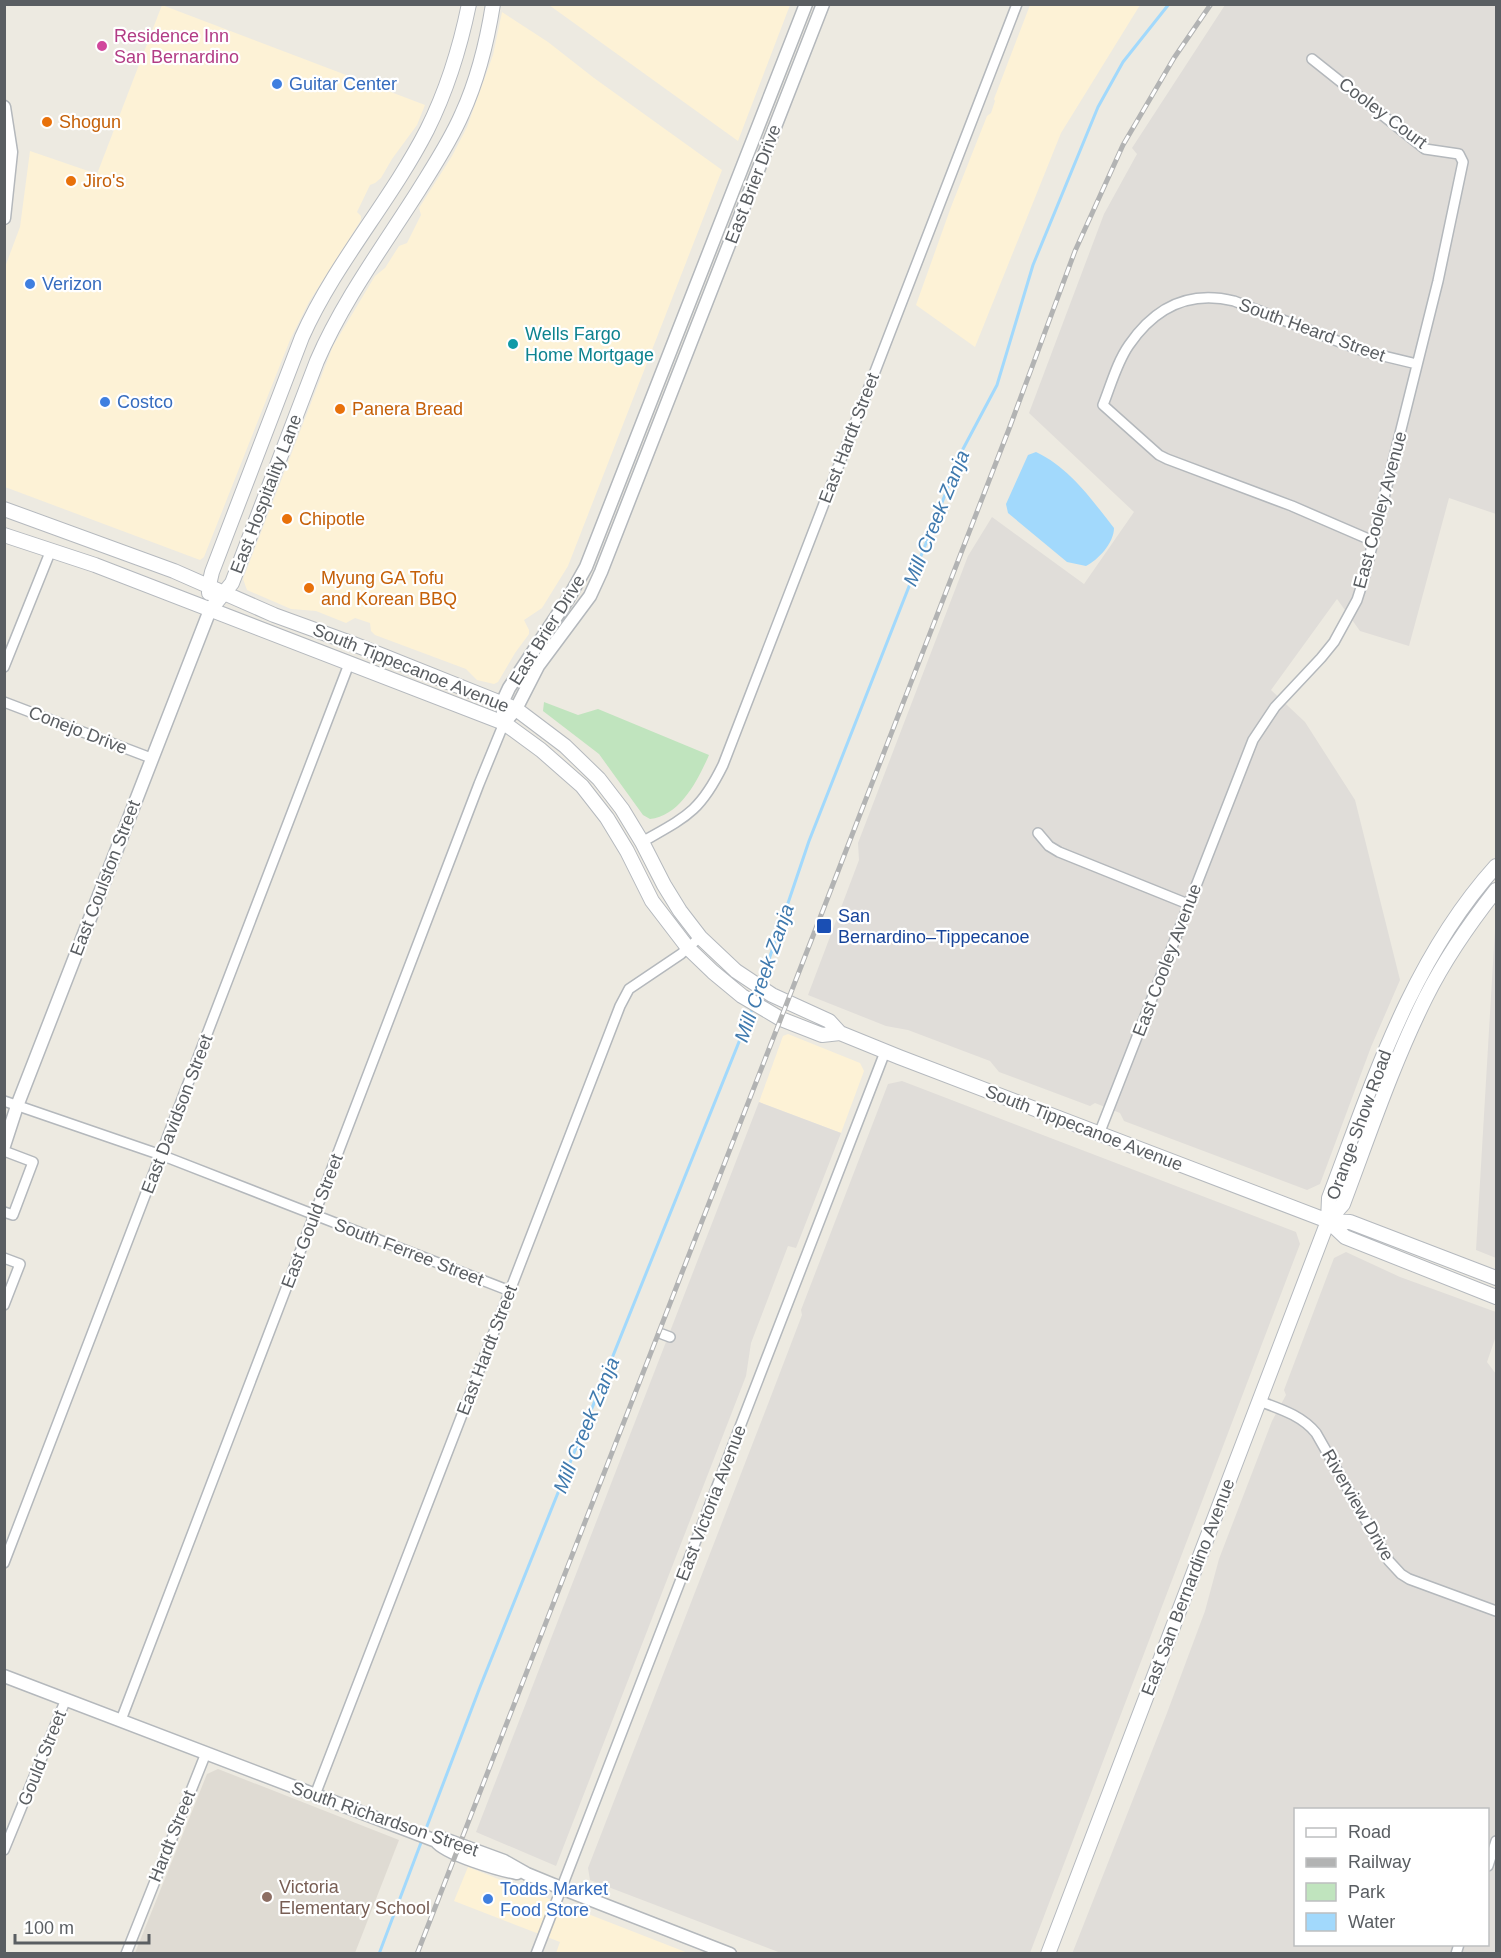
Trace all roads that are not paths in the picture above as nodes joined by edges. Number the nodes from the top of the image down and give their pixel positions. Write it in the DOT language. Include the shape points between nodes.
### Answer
graph roads {
  1 [pos="469,4"];
  2 [pos="493,4"];
  3 [pos="806,4"];
  4 [pos="823,4"];
  5 [pos="1017,4"];
  6 [pos="1312,59"];
  7 [pos="4,107"];
  8 [pos="1458,154"];
  9 [pos="4,218"];
  10 [pos="1417,364"];
  11 [pos="4,509"];
  12 [pos="4,535"];
  13 [pos="80,535"];
  14 [pos="1373,541"];
  15 [pos="51,550"];
  16 [pos="209,585"];
  17 [pos="225,593"];
  18 [pos="210,610"];
  19 [pos="350,664"];
  20 [pos="4,667"];
  21 [pos="4,702"];
  22 [pos="502,703"];
  23 [pos="516,709"];
  24 [pos="504,723"];
  25 [pos="151,758"];
  26 [pos="1038,833"];
  27 [pos="642,842"];
  28 [pos="627,851"];
  29 [pos="1497,866"];
  30 [pos="1497,890"];
  31 [pos="1188,904"];
  32 [pos="700,937"];
  33 [pos="688,948"];
  34 [pos="840,1033"];
  35 [pos="885,1052"];
  36 [pos="4,1101"];
  37 [pos="17,1106"];
  38 [pos="1100,1134"];
  39 [pos="4,1149"];
  40 [pos="161,1155"];
  41 [pos="4,1212"];
  42 [pos="314,1215"];
  43 [pos="1328,1221"];
  44 [pos="4,1258"];
  45 [pos="1497,1278"];
  46 [pos="510,1291"];
  47 [pos="1497,1297"];
  48 [pos="4,1305"];
  49 [pos="1259,1401"];
  50 [pos="4,1563"];
  51 [pos="1497,1611"];
  52 [pos="4,1676"];
  53 [pos="66,1699"];
  54 [pos="121,1720"];
  55 [pos="206,1753"];
  56 [pos="315,1794"];
  57 [pos="1497,1841"];
  58 [pos="4,1850"];
  59 [pos="1489,1863"];
  60 [pos="561,1888"];
  61 [pos="126,1953"];
  62 [pos="536,1953"];
  63 [pos="730,1953"];
  64 [pos="1048,1953"];
  1 -- 16 [label="main road, East Hospitality Lane" via="460,48 426,131 309,322"];
  2 -- 17 [label="main road, East Hospitality Lane" via="483,55 462,114 436,164 329,335"];
  3 -- 22 [label="street, East Brier Drive" via="586,567"];
  4 -- 23 [label="street, East Brier Drive" via="601,572 590,596 538,666"];
  5 -- 27 [label="street, East Hardt Street" via="723,765 696,808"];
  6 -- 8 [label="street, Cooley Court" via="1425,149"];
  7 -- 9 [label="street" via="11,152"];
  8 -- 10 [label="street, East Cooley Avenue" via="1463,162"];
  10 -- 14 [label="street, East Cooley Avenue"];
  10 -- 14 [label="street, South Heard Street" via="1363,351 1234,301 1207,297 1176,303 1147,324 1125,352 1103,405 1159,455"];
  11 -- 13 [label="main road, South Tippecanoe Avenue"];
  12 -- 15 [label="main road, South Tippecanoe Avenue"];
  13 -- 15 [label="main road" via="58,542"];
  13 -- 16 [label="main road, South Tippecanoe Avenue"];
  14 -- 31 [label="street, East Cooley Avenue" via="1357,600 1345,624 1321,658 1275,707 1253,740"];
  15 -- 18 [label="main road, South Tippecanoe Avenue"];
  15 -- 20 [label="street"];
  16 -- 17 [label="main road, South Tippecanoe Avenue"];
  16 -- 18 [label="main road, East Hospitality Lane"];
  17 -- 18 [label="main road, East Hospitality Lane"];
  17 -- 22 [label="main road, South Tippecanoe Avenue"];
  18 -- 19 [label="main road, South Tippecanoe Avenue"];
  18 -- 25 [label="street, East Coulston Street"];
  19 -- 24 [label="main road, South Tippecanoe Avenue"];
  19 -- 40 [label="street, East Davidson Street"];
  21 -- 25 [label="street, Conejo Drive"];
  22 -- 23 [label="main road, South Tippecanoe Avenue"];
  22 -- 24 [label="street, East Brier Drive"];
  23 -- 24 [label="street, East Brier Drive"];
  23 -- 27 [label="main road, South Tippecanoe Avenue" via="599,778"];
  24 -- 28 [label="main road, South Tippecanoe Avenue" via="582,786"];
  24 -- 42 [label="street, East Gould Street"];
  25 -- 37 [label="street, East Coulston Street"];
  26 -- 31 [label="street" via="1059,852"];
  27 -- 28 [label="main road"];
  27 -- 32 [label="main road, South Tippecanoe Avenue" via="669,894"];
  28 -- 33 [label="main road, South Tippecanoe Avenue" via="652,901"];
  29 -- 43 [label="main road, Orange Show Road" via="1447,930 1401,1012 1329,1198"];
  30 -- 43 [label="main road, Orange Show Road" via="1460,939 1427,995 1343,1204"];
  31 -- 38 [label="street, East Cooley Avenue"];
  32 -- 33 [label="street, East Hardt Street"];
  32 -- 34 [label="main road, South Tippecanoe Avenue" via="743,976 772,995 830,1021"];
  33 -- 34 [label="main road, South Tippecanoe Avenue" via="742,996 781,1019 822,1035"];
  33 -- 46 [label="street, East Hardt Street" via="629,989 624,998"];
  34 -- 35 [label="main road, South Tippecanoe Avenue"];
  35 -- 38 [label="main road, South Tippecanoe Avenue"];
  35 -- 60 [label="street, East Victoria Avenue"];
  36 -- 37 [label="street, South Ferree Street"];
  37 -- 39 [label="street, East Coulston Street"];
  37 -- 40 [label="street, South Ferree Street"];
  38 -- 43 [label="main road, South Tippecanoe Avenue"];
  39 -- 41 [label="street" via="33,1162 13,1215"];
  40 -- 42 [label="street, South Ferree Street"];
  40 -- 50 [label="street, East Davidson Street"];
  42 -- 46 [label="street, South Ferree Street"];
  42 -- 54 [label="street, East Gould Street"];
  43 -- 45 [label="main road, South Tippecanoe Avenue" via="1350,1222"];
  43 -- 47 [label="main road, South Tippecanoe Avenue" via="1345,1237"];
  43 -- 49 [label="main road, East San Bernardino Avenue"];
  44 -- 48 [label="street" via="20,1264"];
  46 -- 56 [label="street, East Hardt Street"];
  49 -- 51 [label="street, Riverview Drive" via="1300,1418 1316,1433 1389,1560 1401,1574"];
  49 -- 64 [label="main road, East San Bernardino Avenue"];
  52 -- 53 [label="street, South Richardson Street"];
  53 -- 54 [label="street, South Richardson Street"];
  53 -- 58 [label="street, Gould Street"];
  54 -- 55 [label="street, South Richardson Street"];
  55 -- 56 [label="street, South Richardson Street"];
  55 -- 61 [label="street, Hardt Street"];
  56 -- 60 [label="street, South Richardson Street" via="501,1870 527,1874"];
  57 -- 59 [label="street"];
  60 -- 62 [label="street, East Victoria Avenue"];
  60 -- 63 [label="street"];
}
